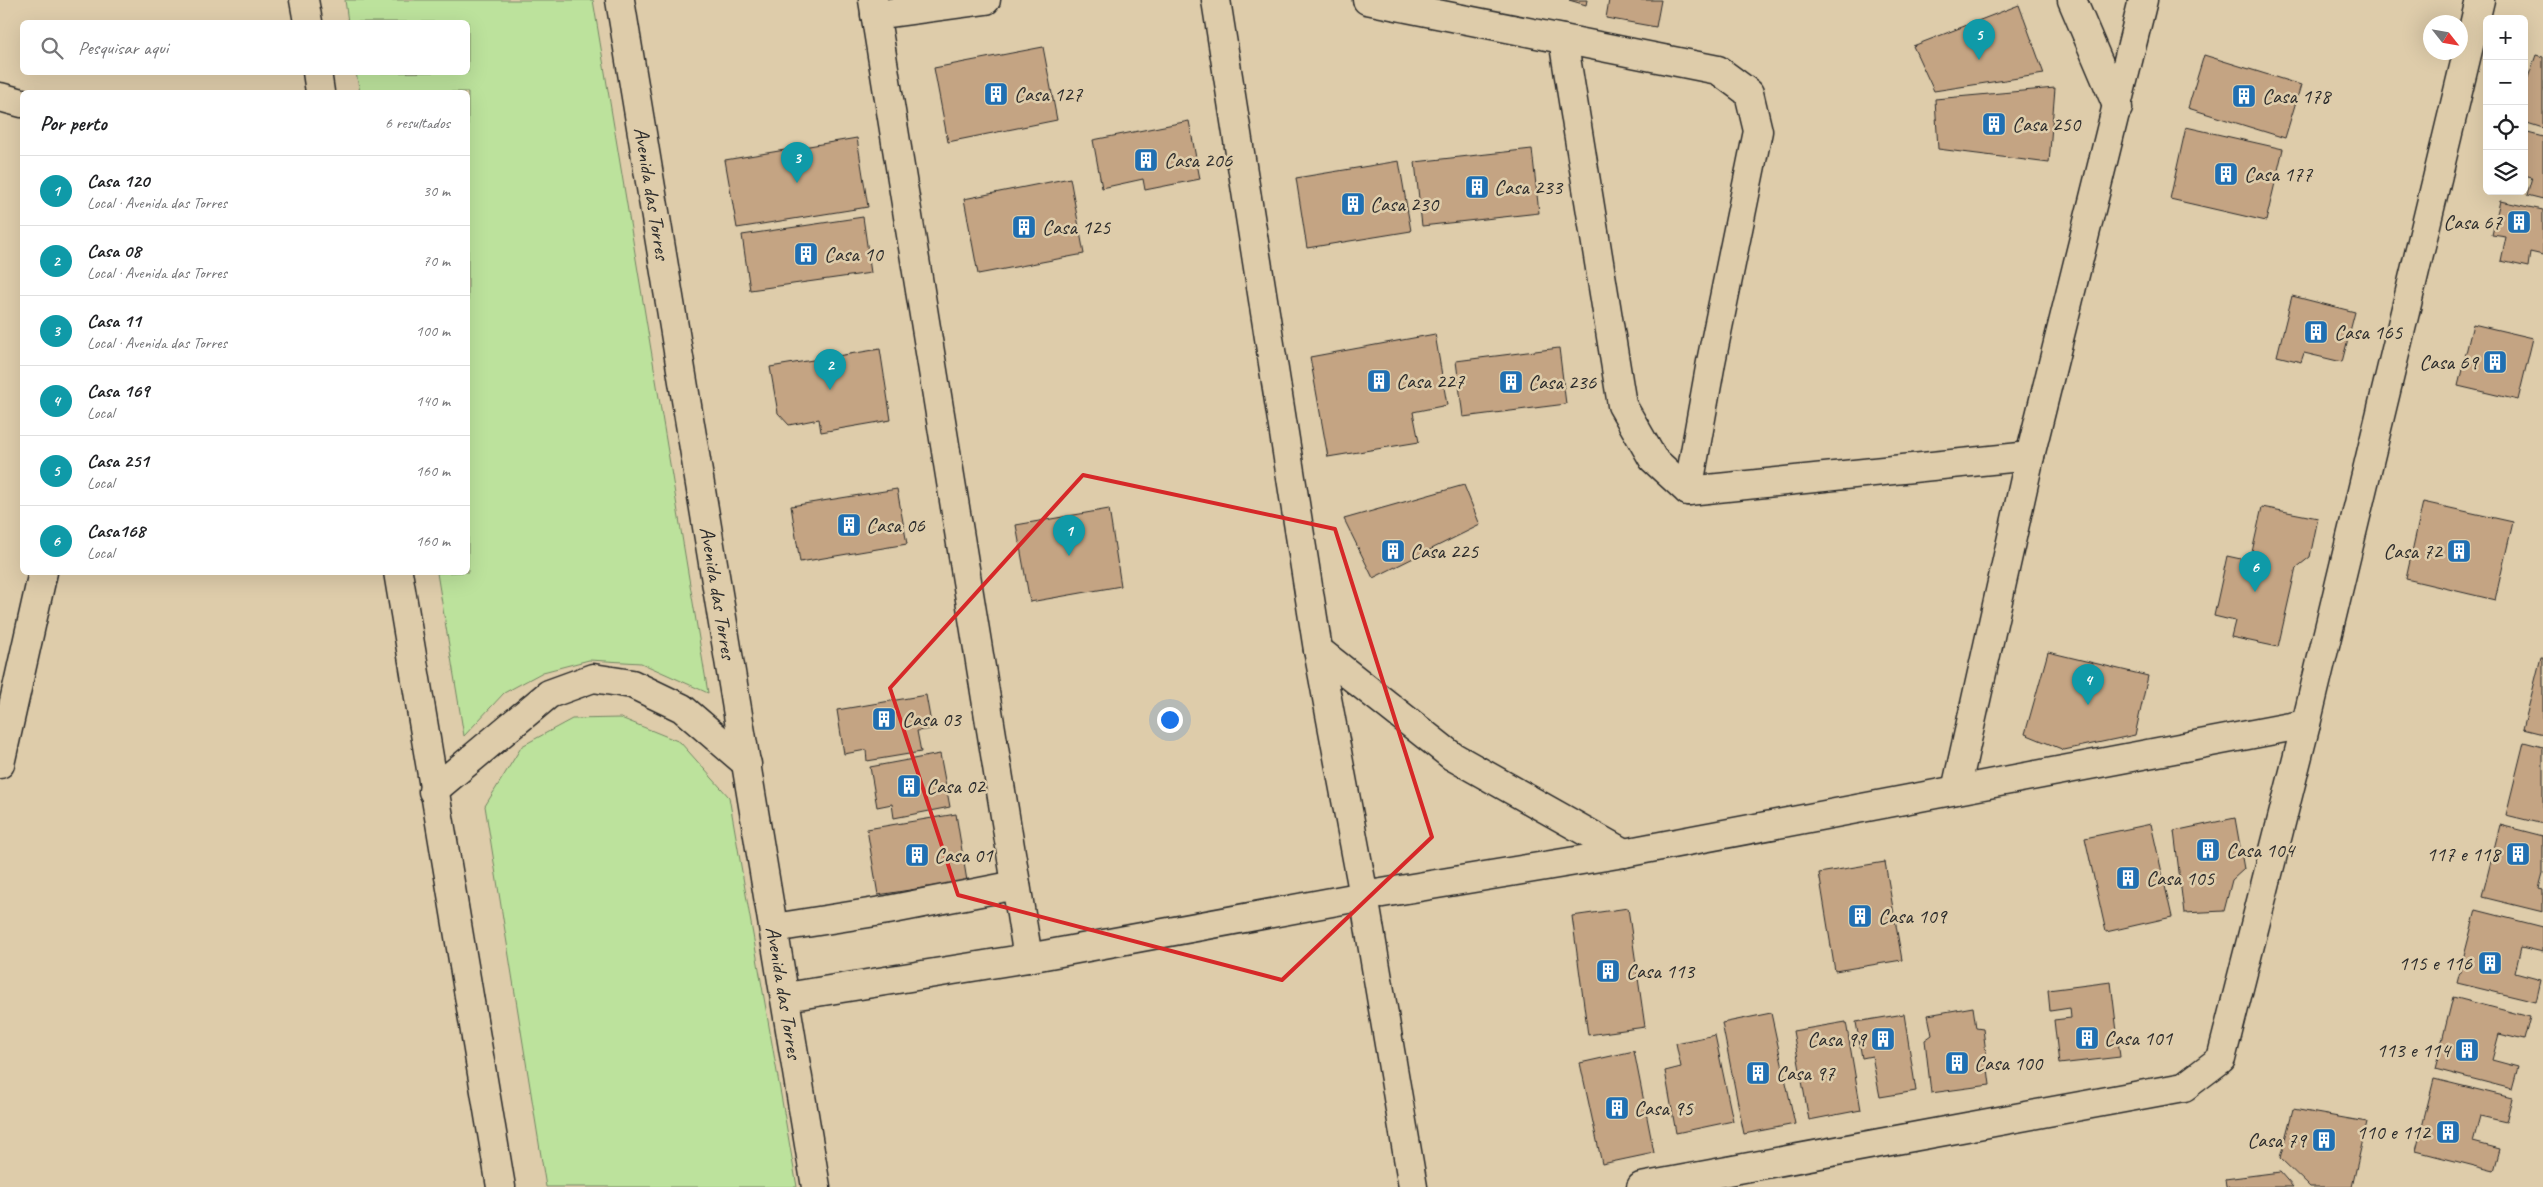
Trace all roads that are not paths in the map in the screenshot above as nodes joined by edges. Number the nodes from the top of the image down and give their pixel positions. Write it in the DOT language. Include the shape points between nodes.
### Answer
graph roads {
  1 [pos="304,0"];
  2 [pos="620,0"];
  3 [pos="986,0"];
  4 [pos="1216,0"];
  5 [pos="1367,0"];
  6 [pos="2072,0"];
  7 [pos="2143,0"];
  8 [pos="2480,0"];
  9 [pos="874,8"];
  10 [pos="308,20"];
  11 [pos="1563,39"];
  12 [pos="317,75"];
  13 [pos="320,90"];
  14 [pos="0,97"];
  15 [pos="20,102"];
  16 [pos="2118,108"];
  17 [pos="2030,456"];
  18 [pos="1688,491"];
  19 [pos="42,575"];
  20 [pos="398,575"];
  21 [pos="1318,650"];
  22 [pos="2306,724"];
  23 [pos="0,764"];
  24 [pos="746,764"];
  25 [pos="1956,790"];
  26 [pos="433,792"];
  27 [pos="1624,853"];
  28 [pos="1016,885"];
  29 [pos="1364,896"];
  30 [pos="774,928"];
  31 [pos="1028,958"];
  32 [pos="786,997"];
  33 [pos="501,1187"];
  34 [pos="816,1187"];
  35 [pos="1413,1187"];
  36 [pos="1641,1187"];
  1 -- 10 [label="street"];
  2 -- 24 [label="street, Avenida das Torres"];
  3 -- 9 [label="street"];
  4 -- 21 [label="street"];
  5 -- 11 [label="street"];
  6 -- 16 [label="street"];
  7 -- 16 [label="street"];
  8 -- 22 [label="street"];
  9 -- 28 [label="street"];
  11 -- 18 [label="street" via="1622,405 1653,459"];
  11 -- 18 [label="street" via="1718,70 1749,93 1758,131"];
  12 -- 13 [label="street"];
  14 -- 15 [label="street"];
  16 -- 17 [label="street"];
  17 -- 18 [label="street"];
  17 -- 25 [label="street"];
  19 -- 23 [label="street"];
  20 -- 26 [label="street"];
  21 -- 27 [label="street" via="1452,756"];
  21 -- 29 [label="street"];
  22 -- 25 [label="street"];
  22 -- 36 [label="street" via="2221,1059 2184,1087"];
  24 -- 26 [label="street" via="682,708 632,684 593,678 550,694"];
  24 -- 30 [label="street, Avenida das Torres"];
  25 -- 27 [label="street"];
  26 -- 33 [label="street"];
  27 -- 29 [label="street"];
  28 -- 30 [label="street"];
  28 -- 31 [label="street"];
  29 -- 31 [label="street"];
  29 -- 35 [label="street"];
  30 -- 32 [label="street, Avenida das Torres"];
  31 -- 32 [label="street"];
  32 -- 34 [label="street, Avenida das Torres"];
}
